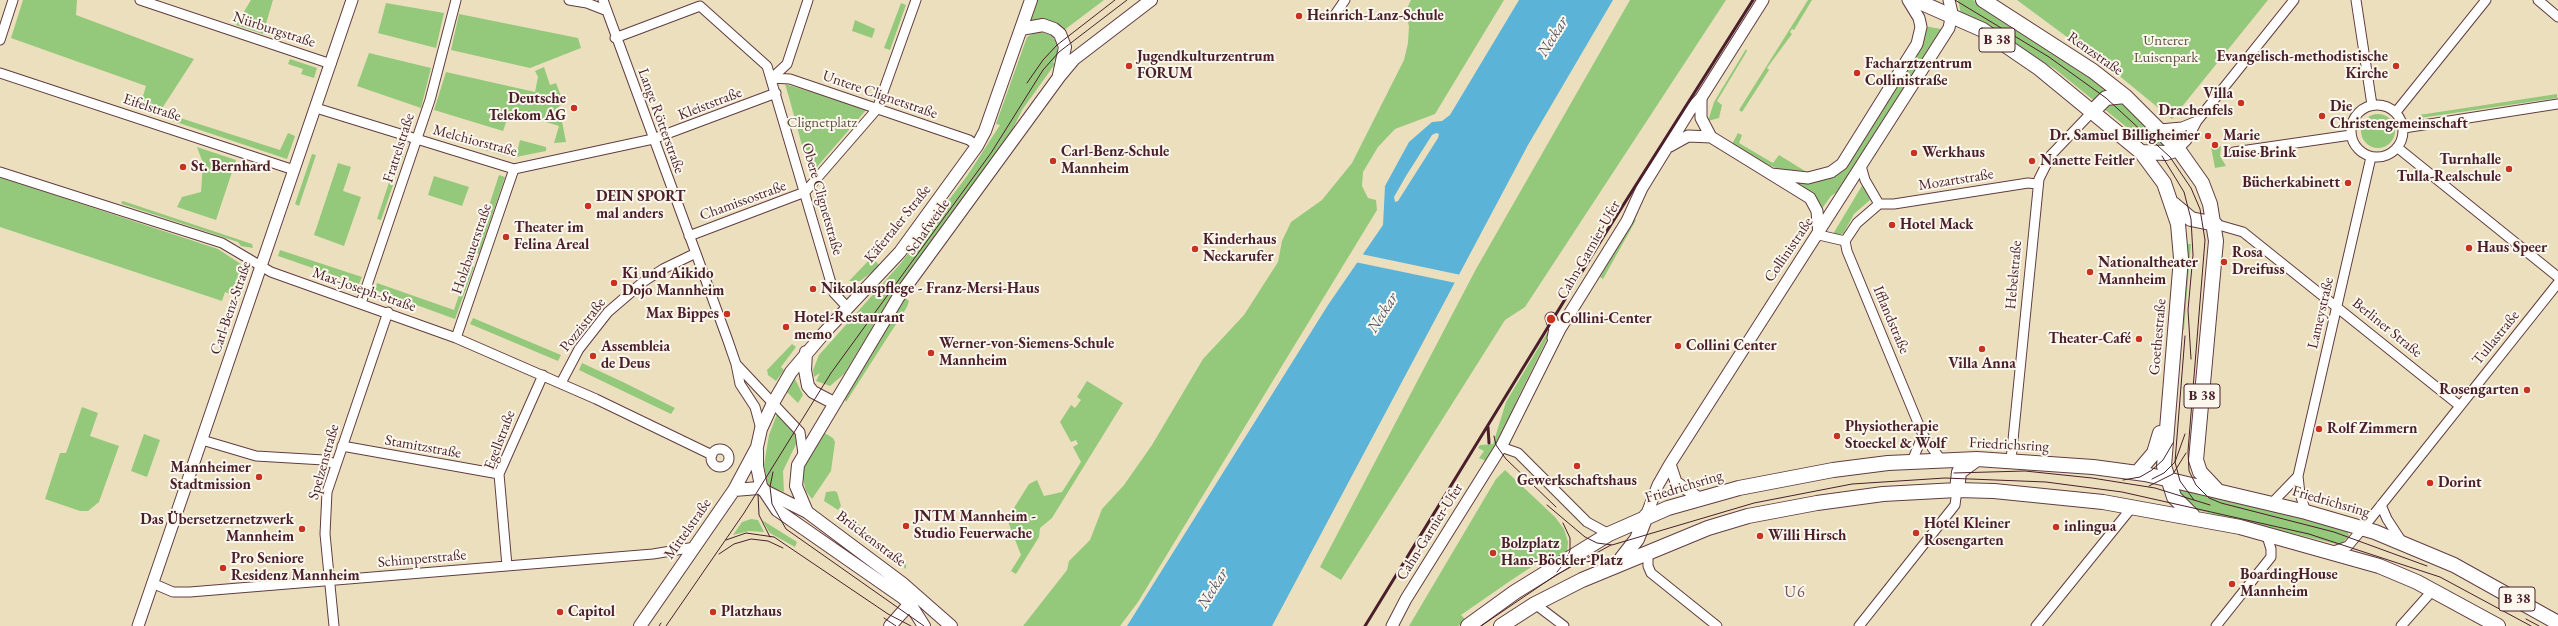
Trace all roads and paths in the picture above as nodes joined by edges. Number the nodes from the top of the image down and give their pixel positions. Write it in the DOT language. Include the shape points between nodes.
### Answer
graph roads {
  1 [pos="13,0"];
  2 [pos="140,0"];
  3 [pos="352,0"];
  4 [pos="456,0"];
  5 [pos="569,0"];
  6 [pos="602,0"];
  7 [pos="808,0"];
  8 [pos="916,0"];
  9 [pos="1031,0"];
  10 [pos="1151,0"];
  11 [pos="1345,0"];
  12 [pos="1763,0"];
  13 [pos="1908,0"];
  14 [pos="1916,0"];
  15 [pos="1949,0"];
  16 [pos="2294,0"];
  17 [pos="2356,0"];
  18 [pos="2486,0"];
  19 [pos="2538,0"];
  20 [pos="1987,2"];
  21 [pos="701,3"];
  22 [pos="605,10"];
  23 [pos="1334,16"];
  24 [pos="1952,16"];
  25 [pos="2558,16"];
  26 [pos="1021,29"];
  27 [pos="615,38"];
  28 [pos="0,40"];
  29 [pos="330,64"];
  30 [pos="0,73"];
  31 [pos="1059,76"];
  32 [pos="772,78"];
  33 [pos="776,94"];
  34 [pos="2125,96"];
  35 [pos="1701,98"];
  36 [pos="2558,104"];
  37 [pos="2372,105"];
  38 [pos="316,108"];
  39 [pos="877,108"];
  40 [pos="2092,112"];
  41 [pos="2396,112"];
  42 [pos="2197,121"];
  43 [pos="2404,128"];
  44 [pos="2160,129"];
  45 [pos="2351,135"];
  46 [pos="1710,137"];
  47 [pos="653,139"];
  48 [pos="417,140"];
  49 [pos="977,146"];
  50 [pos="1670,146"];
  51 [pos="2398,148"];
  52 [pos="2178,149"];
  53 [pos="2141,152"];
  54 [pos="2234,152"];
  55 [pos="2371,157"];
  56 [pos="1861,166"];
  57 [pos="514,169"];
  58 [pos="294,170"];
  59 [pos="0,172"];
  60 [pos="1771,174"];
  61 [pos="2038,184"];
  62 [pos="805,192"];
  63 [pos="1879,204"];
  64 [pos="2173,204"];
  65 [pos="2215,224"];
  66 [pos="1818,235"];
  67 [pos="690,236"];
  68 [pos="1845,241"];
  69 [pos="696,253"];
  70 [pos="261,267"];
  71 [pos="2558,277"];
  72 [pos="2558,284"];
  73 [pos="361,303"];
  74 [pos="2337,306"];
  75 [pos="847,307"];
  76 [pos="388,312"];
  77 [pos="456,338"];
  78 [pos="806,352"];
  79 [pos="736,364"];
  80 [pos="543,375"];
  81 [pos="561,383"];
  82 [pos="773,403"];
  83 [pos="834,403"];
  84 [pos="2460,406"];
  85 [pos="2167,425"];
  86 [pos="761,429"];
  87 [pos="1923,435"];
  88 [pos="202,440"];
  89 [pos="342,446"];
  90 [pos="757,447"];
  91 [pos="1501,447"];
  92 [pos="803,454"];
  93 [pos="712,455"];
  94 [pos="1977,459"];
  95 [pos="1941,460"];
  96 [pos="2011,460"];
  97 [pos="1912,461"];
  98 [pos="335,464"];
  99 [pos="1670,464"];
  100 [pos="2137,473"];
  101 [pos="499,474"];
  102 [pos="2298,476"];
  103 [pos="2166,478"];
  104 [pos="734,490"];
  105 [pos="763,490"];
  106 [pos="1957,490"];
  107 [pos="2217,490"];
  108 [pos="1699,498"];
  109 [pos="2271,504"];
  110 [pos="2381,505"];
  111 [pos="2133,506"];
  112 [pos="807,512"];
  113 [pos="2306,512"];
  114 [pos="1646,516"];
  115 [pos="2195,517"];
  116 [pos="2363,528"];
  117 [pos="2266,533"];
  118 [pos="1609,534"];
  119 [pos="2402,542"];
  120 [pos="695,547"];
  121 [pos="1648,551"];
  122 [pos="2331,552"];
  123 [pos="1616,565"];
  124 [pos="507,566"];
  125 [pos="329,581"];
  126 [pos="152,583"];
  127 [pos="2433,590"];
  128 [pos="913,600"];
  129 [pos="1535,604"];
  130 [pos="2556,619"];
  131 [pos="138,626"];
  132 [pos="334,626"];
  133 [pos="640,626"];
  134 [pos="890,626"];
  135 [pos="924,626"];
  136 [pos="951,626"];
  137 [pos="1392,626"];
  138 [pos="1468,626"];
  139 [pos="1501,626"];
  140 [pos="1564,626"];
  141 [pos="1717,626"];
  142 [pos="1859,626"];
  143 [pos="2036,626"];
  144 [pos="2216,626"];
  145 [pos="2400,626"];
  146 [pos="2498,626"];
  1 -- 28 [label="street"];
  2 -- 29 [label="street, Nürburgstraße"];
  3 -- 29 [label="street, Carl-Benz-Straße"];
  4 -- 48 [label="street, Fratrelstraße"];
  5 -- 22 [label="street"];
  6 -- 22 [label="street, Lange Rötterstraße"];
  7 -- 32 [label="street" via="787,64"];
  8 -- 39 [label="street"];
  9 -- 26 [label="main road, Käfertaler Straße"];
  10 -- 31 [label="main road, Schafweide" via="1074,59"];
  11 -- 23 [label="street"];
  12 -- 35 [label="street, Cahn-Garnier-Ufer"];
  13 -- 60 [label="street" via="1922,27 1917,44 1842,164 1831,172 1808,178"];
  14 -- 24 [label="main road, B 38"];
  15 -- 24 [label="street"];
  16 -- 42 [label="street"];
  17 -- 37 [label="street"];
  18 -- 41 [label="street"];
  19 -- 25 [label="street"];
  20 -- 34 [label="main road, Renzstraße / B 38" via="2093,71"];
  21 -- 27 [label="street"];
  21 -- 32 [label="street, Obere Clignetstraße" via="767,66"];
  22 -- 27 [label="street, Lange Rötterstraße"];
  24 -- 40 [label="main road, B 38" via="1982,30 2040,69"];
  24 -- 56 [label="street, Collinistraße" via="1949,28"];
  26 -- 31 [label="main road" via="1042,25 1060,34 1065,47"];
  26 -- 49 [label="main road, Käfertaler Straße" via="985,131"];
  27 -- 47 [label="street, Lange Rötterstraße"];
  29 -- 38 [label="street, Carl-Benz-Straße"];
  30 -- 58 [label="street, Eifelstraße"];
  31 -- 83 [label="main road, Schafweide" via="899,296"];
  32 -- 33 [label="street, Obere Clignetstraße"];
  32 -- 39 [label="street, Untere Clignetstraße" via="790,79"];
  33 -- 47 [label="street, Kleiststraße"];
  33 -- 62 [label="street, Obere Clignetstraße"];
  34 -- 40 [label="main road" via="2106,98"];
  34 -- 44 [label="main road, Renzstraße / B 38"];
  35 -- 46 [label="street" via="1700,118"];
  35 -- 50 [label="street, Cahn-Garnier-Ufer" via="1690,110"];
  36 -- 43 [label="street"];
  37 -- 41 [label="street" via="2385,106"];
  37 -- 45 [label="street" via="2354,119"];
  38 -- 48 [label="street, Melchiorstraße"];
  38 -- 58 [label="street, Carl-Benz-Straße"];
  39 -- 49 [label="street, Untere Clignetstraße" via="969,140"];
  39 -- 62 [label="street"];
  40 -- 53 [label="main road, Goethestraße / B 38"];
  40 -- 61 [label="street, Hebelstraße" via="2051,155"];
  41 -- 43 [label="street"];
  42 -- 44 [label="street" via="2182,127"];
  42 -- 52 [label="street" via="2187,140"];
  43 -- 51 [label="street" via="2404,135"];
  44 -- 52 [label="main road, Renzstraße / B 38"];
  45 -- 54 [label="street"];
  45 -- 55 [label="street" via="2358,149"];
  46 -- 50 [label="street" via="1688,136"];
  46 -- 60 [label="street"];
  47 -- 57 [label="street, Melchiorstraße"];
  47 -- 67 [label="street, Lange Rötterstraße"];
  48 -- 57 [label="street, Melchiorstraße"];
  48 -- 73 [label="street, Fratrelstraße"];
  49 -- 75 [label="main road, Käfertaler Straße" via="900,252"];
  50 -- 91 [label="street, Cahn-Garnier-Ufer" via="1642,188 1627,221 1570,314 1560,319 1550,318 1555,329 1548,352"];
  51 -- 55 [label="street" via="2386,156"];
  51 -- 71 [label="street"];
  52 -- 53 [label="main road" via="2166,153"];
  52 -- 65 [label="main road, B 38" via="2202,183"];
  53 -- 64 [label="main road, Goethestraße / B 38" via="2164,183"];
  55 -- 74 [label="street, Lameystraße"];
  56 -- 63 [label="street" via="1865,180"];
  56 -- 66 [label="street, Collinistraße"];
  57 -- 77 [label="street, Holzbauerstraße"];
  58 -- 70 [label="street, Carl-Benz-Straße"];
  59 -- 70 [label="street, Max-Joseph-Straße" via="222,243"];
  60 -- 66 [label="street" via="1813,202 1817,211"];
  61 -- 63 [label="street, Mozartstraße"];
  61 -- 96 [label="street, Hebelstraße"];
  62 -- 67 [label="street, Chamissostraße"];
  62 -- 75 [label="street, Obere Clignetstraße" via="834,293"];
  63 -- 68 [label="street" via="1856,223"];
  64 -- 65 [label="main road" via="2191,219"];
  64 -- 85 [label="main road, Goethestraße / B 38" via="2180,235 2181,258"];
  65 -- 74 [label="street, Berliner Straße" via="2243,232"];
  65 -- 107 [label="main road, B 38" via="2216,241 2196,460 2200,472"];
  66 -- 68 [label="street"];
  66 -- 99 [label="street, Collinistraße" via="1782,286"];
  67 -- 69 [label="street, Lange Rötterstraße"];
  68 -- 87 [label="street, Ifflandstraße"];
  69 -- 79 [label="street, Lange Rötterstraße"];
  69 -- 81 [label="street, Pozzistraße" via="643,282 608,312 567,369"];
  70 -- 73 [label="street, Max-Joseph-Straße"];
  70 -- 88 [label="street, Carl-Benz-Straße"];
  72 -- 84 [label="street, Tullastraße"];
  73 -- 76 [label="street, Max-Joseph-Straße"];
  74 -- 84 [label="street, Berliner Straße"];
  74 -- 102 [label="street, Lameystraße"];
  75 -- 78 [label="main road, Käfertaler Straße"];
  76 -- 77 [label="street, Max-Joseph-Straße"];
  76 -- 89 [label="street, Spelzenstraße"];
  77 -- 80 [label="street, Max-Joseph-Straße"];
  78 -- 82 [label="main road, Käfertaler Straße"];
  78 -- 83 [label="main road" via="805,374 808,386 813,392"];
  79 -- 82 [label="street, Lange Rötterstraße"];
  79 -- 86 [label="street, Lange Rötterstraße" via="740,384 755,407"];
  80 -- 81 [label="street, Max-Joseph-Straße"];
  80 -- 101 [label="street, Egellstraße"];
  81 -- 93 [label="street, Max-Joseph-Straße"];
  82 -- 86 [label="main road, Käfertaler Straße"];
  82 -- 92 [label="street, Lange Rötterstraße" via="800,432"];
  83 -- 92 [label="main road, Schafweide"];
  84 -- 110 [label="street, Tullastraße"];
  85 -- 100 [label="main road" via="2160,433 2151,458"];
  85 -- 103 [label="main road, Goethestraße / B 38" via="2163,460"];
  86 -- 90 [label="main road, Käfertaler Straße"];
  87 -- 95 [label="street, Ifflandstraße"];
  87 -- 97 [label="street"];
  88 -- 98 [label="street" via="256,456 324,460"];
  88 -- 126 [label="street, Carl-Benz-Straße"];
  89 -- 98 [label="street, Spelzenstraße"];
  89 -- 101 [label="street, Stamitzstraße"];
  90 -- 104 [label="main road, Mittelstraße"];
  90 -- 105 [label="main road, Brückenstraße" via="757,466"];
  91 -- 118 [label="street" via="1518,454 1587,522"];
  91 -- 137 [label="street, Cahn-Garnier-Ufer" via="1406,599"];
  92 -- 112 [label="main road, Schafweide" via="795,480"];
  94 -- 95 [label="main road, Friedrichsring"];
  94 -- 96 [label="main road, Friedrichsring"];
  94 -- 106 [label="main road" via="1959,472"];
  95 -- 97 [label="main road, Friedrichsring"];
  96 -- 100 [label="main road, Friedrichsring"];
  97 -- 108 [label="main road, Friedrichsring" via="1780,479"];
  98 -- 125 [label="street, Spelzenstraße" via="324,512"];
  99 -- 108 [label="street" via="1676,482"];
  99 -- 114 [label="street, Collinistraße" via="1658,485"];
  100 -- 103 [label="main road, Friedrichsring"];
  101 -- 124 [label="street, Egellstraße"];
  102 -- 109 [label="street"];
  102 -- 113 [label="street, Lameystraße"];
  103 -- 107 [label="main road, Friedrichsring / B 38"];
  103 -- 115 [label="main road, B 38" via="2178,504"];
  104 -- 105 [label="main road, Brückenstraße"];
  104 -- 120 [label="main road, Mittelstraße"];
  105 -- 112 [label="main road, Brückenstraße"];
  105 -- 128 [label="main road, Brückenstraße" via="777,510 888,586"];
  106 -- 111 [label="main road" via="2055,496"];
  106 -- 121 [label="main road" via="1884,494 1784,508 1698,531"];
  106 -- 142 [label="street" via="1955,505"];
  107 -- 109 [label="main road, Friedrichsring / B 38"];
  108 -- 114 [label="main road, Friedrichsring"];
  109 -- 113 [label="main road, Friedrichsring / B 38"];
  110 -- 116 [label="street, Tullastraße"];
  110 -- 119 [label="street"];
  111 -- 115 [label="main road"];
  111 -- 143 [label="street"];
  112 -- 128 [label="main road, Brückenstraße"];
  113 -- 116 [label="main road, Friedrichsring / B 38"];
  114 -- 118 [label="main road, Friedrichsring"];
  114 -- 123 [label="main road" via="1637,539"];
  115 -- 117 [label="main road, B 38"];
  116 -- 119 [label="main road, Friedrichsring / B 38"];
  116 -- 122 [label="street, Tullastraße" via="2348,546"];
  117 -- 122 [label="main road, B 38"];
  117 -- 144 [label="street" via="2271,557"];
  118 -- 138 [label="main road, Friedrichsring" via="1515,592"];
  119 -- 130 [label="main road, Friedrichsring / B 38" via="2478,577"];
  120 -- 124 [label="street, Schimperstraße" via="653,554"];
  120 -- 133 [label="main road, Mittelstraße"];
  121 -- 123 [label="main road"];
  121 -- 141 [label="street" via="1648,566 1651,573"];
  122 -- 127 [label="main road, B 38" via="2379,566"];
  123 -- 129 [label="main road"];
  124 -- 125 [label="street, Schimperstraße"];
  125 -- 126 [label="street, Schimperstraße" via="179,593"];
  125 -- 132 [label="street, Spelzenstraße"];
  126 -- 131 [label="street, Carl-Benz-Straße"];
  127 -- 145 [label="street"];
  127 -- 146 [label="main road, B 38"];
  128 -- 134 [label="main road"];
  128 -- 135 [label="main road, Brückenstraße"];
  128 -- 136 [label="main road, Brückenstraße"];
  129 -- 139 [label="main road"];
  129 -- 140 [label="street"];
}
